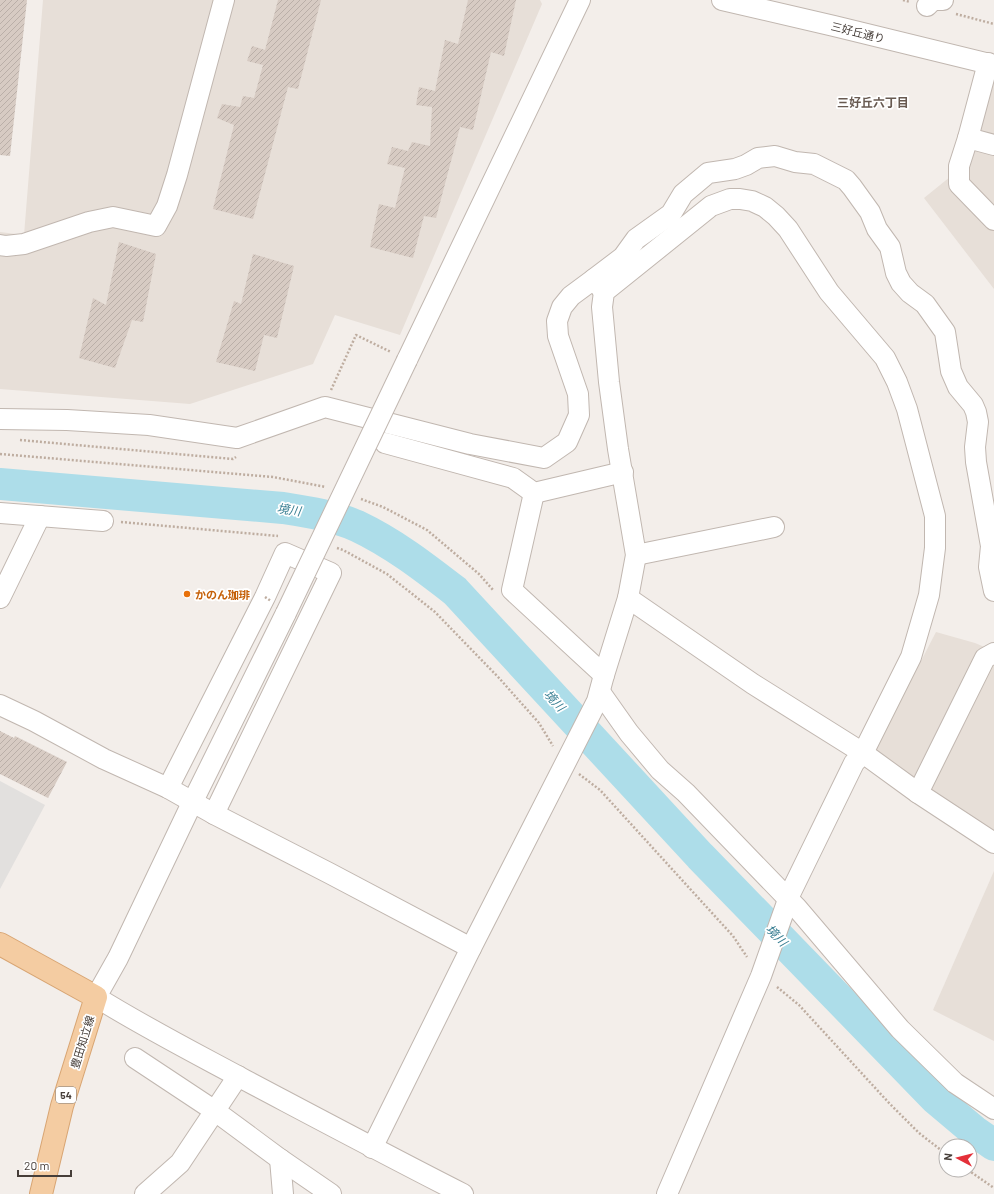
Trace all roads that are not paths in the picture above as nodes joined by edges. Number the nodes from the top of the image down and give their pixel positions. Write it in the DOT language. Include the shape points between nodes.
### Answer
graph roads {
  1 [pos="224,0"];
  2 [pos="580,0"];
  3 [pos="722,0"];
  4 [pos="991,64"];
  5 [pos="968,138"];
  6 [pos="994,145"];
  7 [pos="994,220"];
  8 [pos="0,245"];
  9 [pos="599,286"];
  10 [pos="0,419"];
  11 [pos="385,443"];
  12 [pos="623,472"];
  13 [pos="534,493"];
  14 [pos="0,513"];
  15 [pos="40,516"];
  16 [pos="103,521"];
  17 [pos="774,527"];
  18 [pos="636,556"];
  19 [pos="994,591"];
  20 [pos="0,598"];
  21 [pos="628,598"];
  22 [pos="994,653"];
  23 [pos="600,689"];
  24 [pos="0,705"];
  25 [pos="864,753"];
  26 [pos="168,788"];
  27 [pos="918,793"];
  28 [pos="192,802"];
  29 [pos="214,814"];
  30 [pos="994,843"];
  31 [pos="786,907"];
  32 [pos="0,944"];
  33 [pos="471,948"];
  34 [pos="96,997"];
  35 [pos="135,1058"];
  36 [pos="238,1076"];
  37 [pos="994,1109"];
  38 [pos="215,1111"];
  39 [pos="372,1148"];
  40 [pos="280,1159"];
  41 [pos="41,1194"];
  42 [pos="146,1194"];
  43 [pos="283,1194"];
  44 [pos="331,1194"];
  45 [pos="463,1194"];
  46 [pos="667,1194"];
  1 -- 8 [label="street" via="177,175 167,206 156,226 113,217 89,222 24,244"];
  2 -- 28 [label="street, bridge" via="286,613"];
  3 -- 4 [label="street, 三好丘通り"];
  4 -- 5 [label="street"];
  5 -- 6 [label="street"];
  5 -- 7 [label="street" via="959,166 959,184"];
  9 -- 10 [label="street" via="571,296 562,307 557,321 558,336 578,394 579,415 568,442 544,458 470,444 324,407 237,438 149,425"];
  9 -- 12 [label="street" via="609,382"];
  9 -- 19 [label="street" via="636,239 671,214 683,194 708,173 735,169 758,158 775,156 794,162 814,164 846,180 870,212 877,229 890,247 896,273 902,283 925,304 945,332 951,371 958,387 976,412 976,462 991,546 989,567"];
  9 -- 25 [label="street" via="710,206 730,199 752,201 776,216 788,229 829,292 885,358 907,409 935,516 935,548 929,595 911,657"];
  11 -- 13 [label="street" via="513,478"];
  12 -- 13 [label="street"];
  12 -- 18 [label="street"];
  13 -- 23 [label="street" via="512,590"];
  14 -- 15 [label="street"];
  15 -- 16 [label="street"];
  15 -- 20 [label="street"];
  17 -- 18 [label="street"];
  18 -- 21 [label="street"];
  21 -- 23 [label="street"];
  21 -- 25 [label="street" via="753,684"];
  22 -- 27 [label="street" via="985,658"];
  23 -- 31 [label="street" via="629,733 660,770 686,793"];
  23 -- 33 [label="street" via="570,754"];
  24 -- 26 [label="street" via="34,720 104,759"];
  25 -- 27 [label="street"];
  25 -- 31 [label="street" via="854,763"];
  26 -- 28 [label="street"];
  26 -- 29 [label="street" via="285,553 331,573"];
  27 -- 30 [label="street"];
  28 -- 29 [label="street"];
  28 -- 34 [label="street" via="118,958"];
  29 -- 33 [label="street"];
  31 -- 37 [label="street" via="900,1029 955,1083"];
  31 -- 46 [label="street" via="761,976"];
  32 -- 34 [label="main road"];
  33 -- 39 [label="street"];
  34 -- 36 [label="street"];
  34 -- 41 [label="main road, 豊田知立線 / 54" via="62,1106"];
  35 -- 38 [label="street"];
  36 -- 38 [label="street"];
  36 -- 39 [label="street"];
  38 -- 40 [label="street"];
  38 -- 42 [label="street" via="180,1163"];
  39 -- 45 [label="street"];
  40 -- 43 [label="street"];
  40 -- 44 [label="street"];
}
